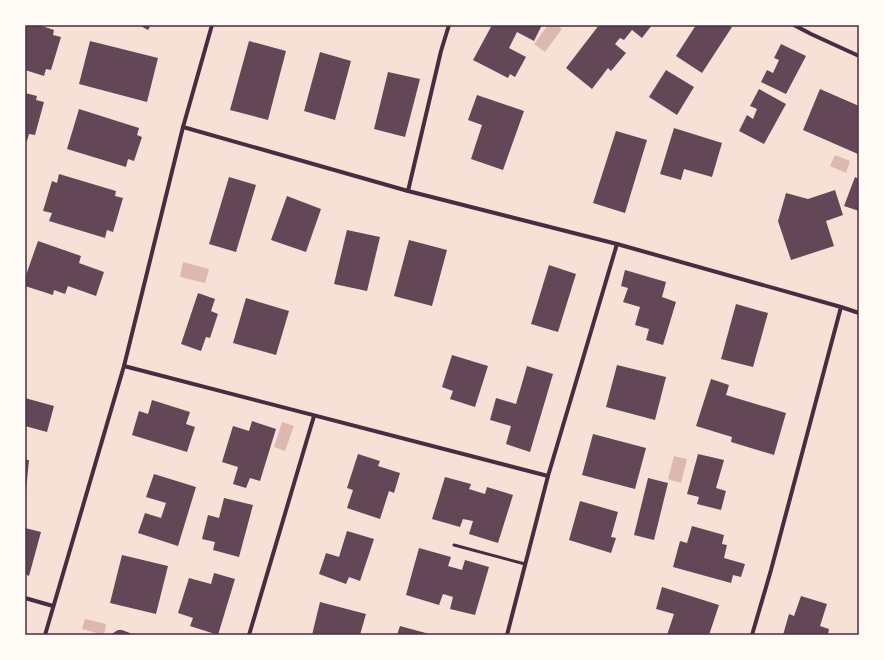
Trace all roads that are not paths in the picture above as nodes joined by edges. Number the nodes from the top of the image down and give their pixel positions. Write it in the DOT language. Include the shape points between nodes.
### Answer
graph roads {
  1 [pos="212,25"];
  2 [pos="450,25"];
  3 [pos="794,25"];
  4 [pos="859,56"];
  5 [pos="183,128"];
  6 [pos="408,191"];
  7 [pos="617,244"];
  8 [pos="841,306"];
  9 [pos="859,313"];
  10 [pos="124,366"];
  11 [pos="314,416"];
  12 [pos="548,476"];
  13 [pos="454,545"];
  14 [pos="525,564"];
  15 [pos="25,598"];
  16 [pos="53,606"];
  17 [pos="45,635"];
  18 [pos="249,635"];
  19 [pos="507,635"];
  20 [pos="752,635"];
  1 -- 5 [label="street"];
  2 -- 6 [label="street" via="441,51"];
  3 -- 4 [label="street"];
  5 -- 6 [label="street"];
  5 -- 10 [label="street"];
  6 -- 7 [label="street"];
  7 -- 8 [label="street"];
  7 -- 12 [label="street"];
  8 -- 9 [label="street"];
  8 -- 20 [label="street"];
  10 -- 11 [label="street"];
  10 -- 16 [label="street"];
  11 -- 12 [label="street"];
  11 -- 18 [label="street"];
  12 -- 14 [label="street"];
  13 -- 14 [label="lane"];
  14 -- 19 [label="street"];
  15 -- 16 [label="street"];
  16 -- 17 [label="street"];
}
